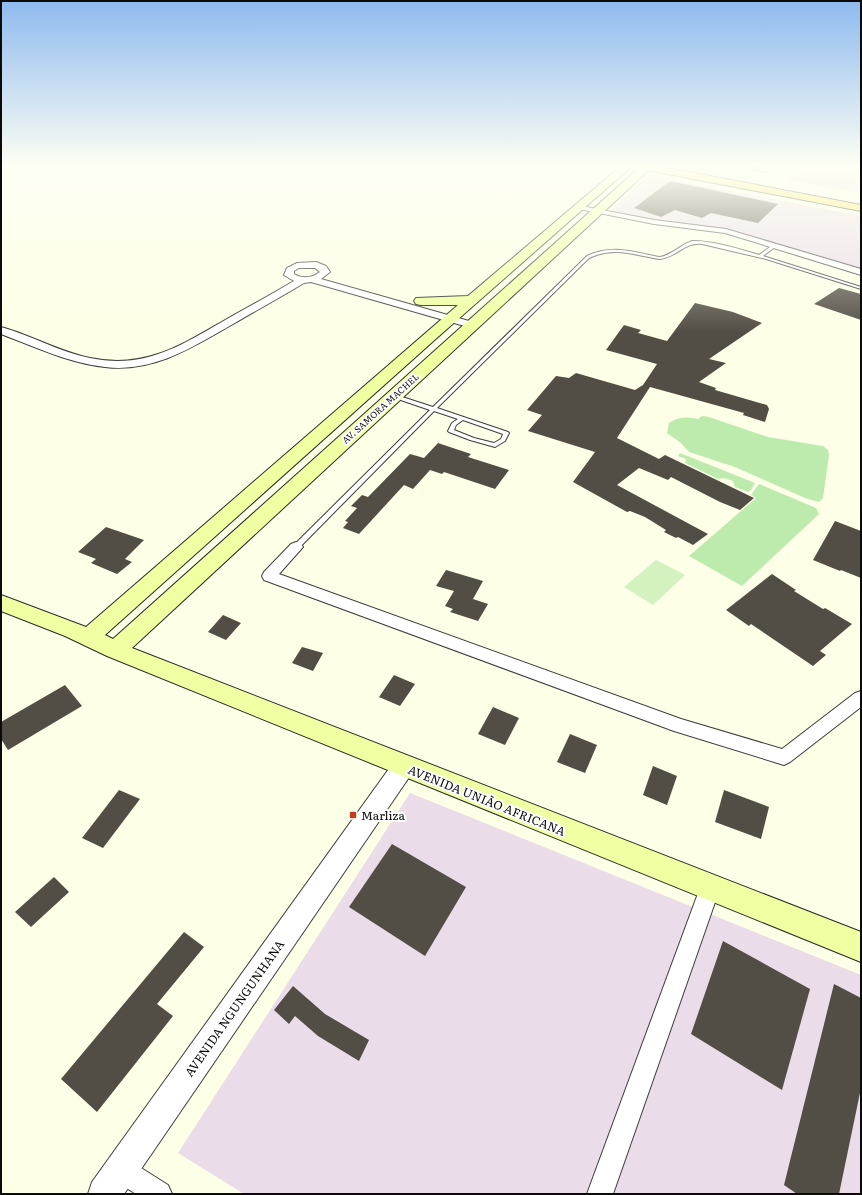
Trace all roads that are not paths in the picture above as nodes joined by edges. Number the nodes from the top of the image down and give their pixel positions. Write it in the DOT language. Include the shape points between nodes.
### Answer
graph roads {
  1 [pos="562,222"];
  2 [pos="587,222"];
  3 [pos="653,222"];
  4 [pos="774,246"];
  5 [pos="760,256"];
  6 [pos="861,272"];
  7 [pos="303,279"];
  8 [pos="377,288"];
  9 [pos="861,288"];
  10 [pos="472,300"];
  11 [pos="422,306"];
  12 [pos="456,315"];
  13 [pos="476,321"];
  14 [pos="1,322"];
  15 [pos="1,330"];
  16 [pos="434,333"];
  17 [pos="394,396"];
  18 [pos="434,408"];
  19 [pos="461,419"];
  20 [pos="296,547"];
  21 [pos="1,603"];
  22 [pos="123,608"];
  23 [pos="150,617"];
  24 [pos="45,621"];
  25 [pos="90,636"];
  26 [pos="115,650"];
  27 [pos="150,664"];
  28 [pos="861,698"];
  29 [pos="404,766"];
  30 [pos="710,888"];
  31 [pos="861,947"];
  32 [pos="121,1170"];
  33 [pos="104,1194"];
  34 [pos="158,1194"];
  35 [pos="600,1194"];
  1 -- 10 [label="main road, AV. SAMORA MACHEL"];
  2 -- 13 [label="main road, AV. SAMORA MACHEL"];
  3 -- 4 [label="street" via="726,231"];
  4 -- 5 [label="lane"];
  4 -- 6 [label="street"];
  5 -- 9 [label="lane"];
  5 -- 18 [label="lane" via="696,242 687,244 662,258 618,250 594,253"];
  7 -- 7 [label="street" via="322,277 329,273 316,265 297,266 290,270 289,275"];
  7 -- 11 [label="street"];
  7 -- 14 [label="street" via="159,354 143,358 101,358 72,350"];
  7 -- 15 [label="street" via="182,349 162,358 141,363 122,365 84,361"];
  8 -- 11 [label="street"];
  10 -- 11 [label="main road"];
  10 -- 12 [label="main road, AV. SAMORA MACHEL"];
  11 -- 12 [label="street"];
  11 -- 16 [label="main road" via="432,321"];
  12 -- 13 [label="street"];
  12 -- 16 [label="main road, AV. SAMORA MACHEL"];
  13 -- 17 [label="main road, AV. SAMORA MACHEL"];
  16 -- 22 [label="main road, AV. SAMORA MACHEL"];
  17 -- 18 [label="lane"];
  17 -- 23 [label="main road, AV. SAMORA MACHEL"];
  18 -- 19 [label="lane"];
  18 -- 20 [label="lane"];
  19 -- 19 [label="lane" via="484,425 506,433 503,440 495,445 472,439 451,431 454,424"];
  20 -- 28 [label="street" via="269,576 680,726 784,757"];
  21 -- 24 [label="main road, AVENIDA UNIÃO AFRICANA"];
  22 -- 24 [label="main road" via="100,617 79,621"];
  22 -- 25 [label="main road, AV. SAMORA MACHEL"];
  23 -- 26 [label="main road, AV. SAMORA MACHEL"];
  23 -- 27 [label="main road" via="144,650"];
  24 -- 25 [label="main road, AVENIDA UNIÃO AFRICANA"];
  25 -- 26 [label="main road, AVENIDA UNIÃO AFRICANA"];
  26 -- 27 [label="main road, AVENIDA UNIÃO AFRICANA"];
  27 -- 29 [label="main road, AVENIDA UNIÃO AFRICANA"];
  29 -- 30 [label="main road, AVENIDA UNIÃO AFRICANA"];
  29 -- 32 [label="street, AVENIDA NGUNGUNHANA"];
  30 -- 31 [label="main road, AVENIDA UNIÃO AFRICANA"];
  30 -- 35 [label="street"];
  32 -- 33 [label="street, AVENIDA NGUNGUNHANA"];
  32 -- 34 [label="street"];
}
